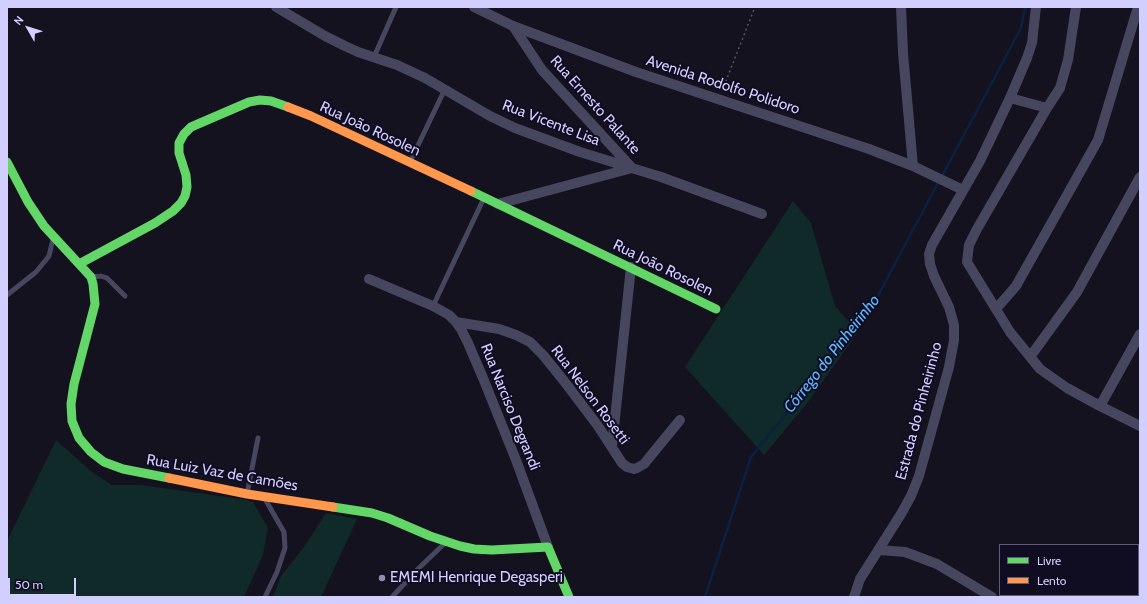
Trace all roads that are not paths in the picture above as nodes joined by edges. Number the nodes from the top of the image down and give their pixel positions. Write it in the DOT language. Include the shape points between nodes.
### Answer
graph roads {
  1 [pos="276,7"];
  2 [pos="396,7"];
  3 [pos="474,7"];
  4 [pos="901,7"];
  5 [pos="1036,7"];
  6 [pos="1076,7"];
  7 [pos="1138,7"];
  8 [pos="513,26"];
  9 [pos="374,57"];
  10 [pos="445,89"];
  11 [pos="1010,98"];
  12 [pos="1047,108"];
  13 [pos="7,162"];
  14 [pos="410,163"];
  15 [pos="913,166"];
  16 [pos="632,168"];
  17 [pos="1140,177"];
  18 [pos="963,190"];
  19 [pos="484,197"];
  20 [pos="498,204"];
  21 [pos="762,214"];
  22 [pos="53,237"];
  23 [pos="79,264"];
  24 [pos="631,267"];
  25 [pos="90,277"];
  26 [pos="369,279"];
  27 [pos="7,295"];
  28 [pos="125,296"];
  29 [pos="433,306"];
  30 [pos="716,309"];
  31 [pos="996,309"];
  32 [pos="456,322"];
  33 [pos="1140,334"];
  34 [pos="1030,357"];
  35 [pos="1100,406"];
  36 [pos="680,420"];
  37 [pos="1140,426"];
  38 [pos="258,438"];
  39 [pos="612,446"];
  40 [pos="247,494"];
  41 [pos="264,496"];
  42 [pos="447,542"];
  43 [pos="548,547"];
  44 [pos="879,550"];
  45 [pos="265,597"];
  46 [pos="392,597"];
  47 [pos="569,597"];
  48 [pos="854,597"];
  49 [pos="992,597"];
  1 -- 9 [label="street, Rua Vicente Lisa" via="338,43"];
  2 -- 9 [label="lane"];
  3 -- 8 [label="street, Avenida Rodolfo Polidoro"];
  4 -- 15 [label="street"];
  5 -- 11 [label="street, Estrada do Pinheirinho" via="1032,43"];
  6 -- 12 [label="street" via="1068,60 1060,88"];
  7 -- 31 [label="street" via="1098,140 1016,286"];
  8 -- 15 [label="street, Avenida Rodolfo Polidoro" via="636,72"];
  8 -- 16 [label="street, Rua Ernesto Palante" via="542,70"];
  9 -- 10 [label="street, Rua Vicente Lisa" via="408,69"];
  10 -- 14 [label="lane"];
  10 -- 16 [label="street, Rua Vicente Lisa" via="515,128"];
  11 -- 12 [label="street"];
  11 -- 18 [label="street, Estrada do Pinheirinho"];
  12 -- 31 [label="street" via="969,245 967,262"];
  13 -- 22 [label="main road, Rua Luiz Vaz de Camões" via="28,202"];
  14 -- 19 [label="main road, Rua João Rosolen"];
  14 -- 23 [label="main road, Rua João Rosolen" via="311,116 272,101 250,102 192,127 184,134 179,143 179,154 186,175 185,196 173,211"];
  15 -- 18 [label="street, Avenida Rodolfo Polidoro"];
  16 -- 20 [label="street, Rua Ernesto Palante"];
  16 -- 21 [label="street, Rua Vicente Lisa"];
  17 -- 34 [label="street" via="1077,292"];
  18 -- 44 [label="street, Estrada do Pinheirinho" via="929,254 934,276 949,307 954,325 949,367 919,476"];
  19 -- 20 [label="main road, Rua João Rosolen"];
  19 -- 29 [label="lane"];
  20 -- 24 [label="main road, Rua João Rosolen"];
  22 -- 23 [label="main road, Rua Luiz Vaz de Camões"];
  22 -- 27 [label="lane" via="49,256 36,272"];
  23 -- 25 [label="main road, Rua Luiz Vaz de Camões"];
  24 -- 30 [label="main road, Rua João Rosolen"];
  24 -- 39 [label="street"];
  25 -- 28 [label="lane" via="107,278"];
  25 -- 40 [label="main road, Rua Luiz Vaz de Camões" via="96,304 71,404 72,421 79,438 104,462 123,469"];
  26 -- 29 [label="street, Rua Narciso Degrandi"];
  29 -- 32 [label="street, Rua Narciso Degrandi"];
  31 -- 34 [label="street"];
  32 -- 39 [label="street, Rua Nelson Rosetti" via="499,329 530,342 564,381"];
  32 -- 43 [label="street, Rua Narciso Degrandi" via="483,378"];
  33 -- 35 [label="street"];
  34 -- 35 [label="street" via="1040,369 1067,388"];
  35 -- 37 [label="street"];
  36 -- 39 [label="street, Rua Nelson Rosetti" via="638,468 627,467 622,463"];
  38 -- 40 [label="lane"];
  40 -- 41 [label="main road, Rua Luiz Vaz de Camões"];
  41 -- 42 [label="main road, Rua Luiz Vaz de Camões" via="372,513"];
  41 -- 45 [label="lane" via="284,532 285,548"];
  42 -- 43 [label="main road, Rua Luiz Vaz de Camões" via="486,550"];
  42 -- 46 [label="lane"];
  43 -- 47 [label="main road, Rua Narciso Degrandi"];
  44 -- 48 [label="street, Estrada do Pinheirinho" via="860,579"];
  44 -- 49 [label="street" via="905,552 936,564"];
}
